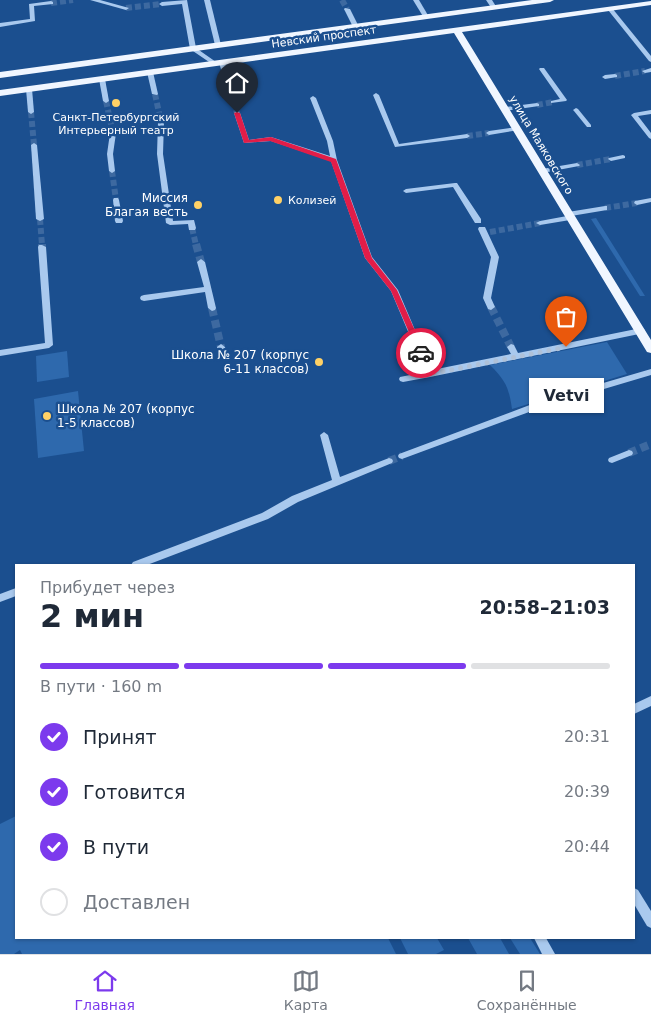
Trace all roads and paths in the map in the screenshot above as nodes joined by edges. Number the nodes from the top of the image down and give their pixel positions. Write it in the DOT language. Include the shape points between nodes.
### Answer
graph roads {
  1 [pos="93,0"];
  2 [pos="207,0"];
  3 [pos="416,0"];
  4 [pos="550,0"];
  5 [pos="184,1"];
  6 [pos="538,2"];
  7 [pos="30,3"];
  8 [pos="51,3"];
  9 [pos="651,3"];
  10 [pos="162,4"];
  11 [pos="492,4"];
  12 [pos="126,8"];
  13 [pos="347,9"];
  14 [pos="610,9"];
  15 [pos="426,17"];
  16 [pos="0,24"];
  17 [pos="356,27"];
  18 [pos="456,30"];
  19 [pos="218,45"];
  20 [pos="193,49"];
  21 [pos="651,60"];
  22 [pos="218,62"];
  23 [pos="542,69"];
  24 [pos="150,72"];
  25 [pos="0,75"];
  26 [pos="615,76"];
  27 [pos="605,77"];
  28 [pos="102,79"];
  29 [pos="228,84"];
  30 [pos="29,89"];
  31 [pos="0,93"];
  32 [pos="155,94"];
  33 [pos="376,95"];
  34 [pos="313,98"];
  35 [pos="564,100"];
  36 [pos="106,101"];
  37 [pos="553,102"];
  38 [pos="537,105"];
  39 [pos="505,109"];
  40 [pos="31,112"];
  41 [pos="651,112"];
  42 [pos="237,113"];
  43 [pos="161,122"];
  44 [pos="589,126"];
  45 [pos="517,129"];
  46 [pos="113,133"];
  47 [pos="489,133"];
  48 [pos="467,136"];
  49 [pos="651,137"];
  50 [pos="34,145"];
  51 [pos="623,156"];
  52 [pos="611,159"];
  53 [pos="334,160"];
  54 [pos="577,165"];
  55 [pos="112,171"];
  56 [pos="542,171"];
  57 [pos="406,191"];
  58 [pos="116,200"];
  59 [pos="651,200"];
  60 [pos="637,203"];
  61 [pos="605,208"];
  62 [pos="569,216"];
  63 [pos="40,220"];
  64 [pos="478,220"];
  65 [pos="119,222"];
  66 [pos="540,223"];
  67 [pos="192,228"];
  68 [pos="485,232"];
  69 [pos="42,247"];
  70 [pos="201,262"];
  71 [pos="208,290"];
  72 [pos="144,298"];
  73 [pos="491,306"];
  74 [pos="212,308"];
  75 [pos="645,333"];
  76 [pos="511,347"];
  77 [pos="651,348"];
  78 [pos="0,353"];
  79 [pos="516,357"];
  80 [pos="651,372"];
  81 [pos="430,374"];
  82 [pos="402,379"];
  83 [pos="324,435"];
  84 [pos="630,453"];
  85 [pos="402,456"];
  86 [pos="612,460"];
  87 [pos="389,461"];
  88 [pos="337,482"];
  89 [pos="139,564"];
  90 [pos="15,592"];
  91 [pos="0,598"];
  92 [pos="651,701"];
  93 [pos="635,709"];
  94 [pos="635,896"];
  95 [pos="651,922"];
  96 [pos="541,939"];
  97 [pos="549,954"];
  1 -- 12 [label="street"];
  2 -- 19 [label="street"];
  3 -- 15 [label="street"];
  4 -- 6 [label="main road, Невский проспект"];
  5 -- 10 [label="street"];
  5 -- 20 [label="street"];
  6 -- 11 [label="main road, Невский проспект"];
  6 -- 18 [label="main road" via="519,10 468,18"];
  7 -- 8 [label="street"];
  7 -- 16 [label="street" via="32,20"];
  9 -- 14 [label="main road, Невский проспект"];
  11 -- 15 [label="main road, Невский проспект"];
  13 -- 17 [label="street"];
  14 -- 18 [label="main road, Невский проспект"];
  14 -- 21 [label="street"];
  15 -- 17 [label="main road, Невский проспект"];
  17 -- 19 [label="main road, Невский проспект"];
  18 -- 22 [label="main road, Невский проспект"];
  18 -- 39 [label="main road, улица Маяковского"];
  19 -- 20 [label="main road, Невский проспект"];
  20 -- 22 [label="street"];
  20 -- 25 [label="main road, Невский проспект"];
  22 -- 24 [label="main road, Невский проспект"];
  22 -- 29 [label="street"];
  23 -- 35 [label="street"];
  24 -- 28 [label="main road, Невский проспект"];
  24 -- 32 [label="street"];
  26 -- 27 [label="street"];
  28 -- 30 [label="main road, Невский проспект"];
  28 -- 36 [label="street"];
  30 -- 31 [label="main road, Невский проспект"];
  30 -- 40 [label="street"];
  33 -- 48 [label="street" via="396,146"];
  34 -- 53 [label="street"];
  35 -- 37 [label="street"];
  35 -- 44 [label="street"];
  38 -- 39 [label="street"];
  39 -- 45 [label="main road, улица Маяковского"];
  41 -- 49 [label="street" via="634,115"];
  42 -- 53 [label="street" via="246,142 271,139"];
  43 -- 67 [label="street" via="160,154 170,223 190,222"];
  45 -- 47 [label="street"];
  45 -- 56 [label="main road, улица Маяковского"];
  46 -- 55 [label="street"];
  50 -- 63 [label="street"];
  51 -- 52 [label="street"];
  53 -- 81 [label="street" via="368,258 394,290"];
  54 -- 56 [label="street"];
  56 -- 62 [label="main road, улица Маяковского"];
  57 -- 64 [label="street" via="454,185"];
  58 -- 65 [label="street"];
  59 -- 60 [label="street"];
  61 -- 62 [label="street"];
  62 -- 66 [label="street"];
  62 -- 75 [label="main road, улица Маяковского"];
  68 -- 73 [label="street" via="496,257 487,298"];
  69 -- 78 [label="street" via="48,346 22,354"];
  70 -- 71 [label="street"];
  71 -- 72 [label="street"];
  71 -- 74 [label="street"];
  75 -- 77 [label="main road, улица Маяковского"];
  75 -- 79 [label="street"];
  76 -- 79 [label="street"];
  79 -- 81 [label="street"];
  80 -- 85 [label="street" via="538,405"];
  81 -- 82 [label="street"];
  83 -- 88 [label="street"];
  84 -- 86 [label="street"];
  87 -- 88 [label="street"];
  88 -- 89 [label="street" via="295,499 265,516"];
  90 -- 91 [label="street"];
  92 -- 93 [label="street"];
  94 -- 95 [label="street"];
  96 -- 97 [label="street"];
}
